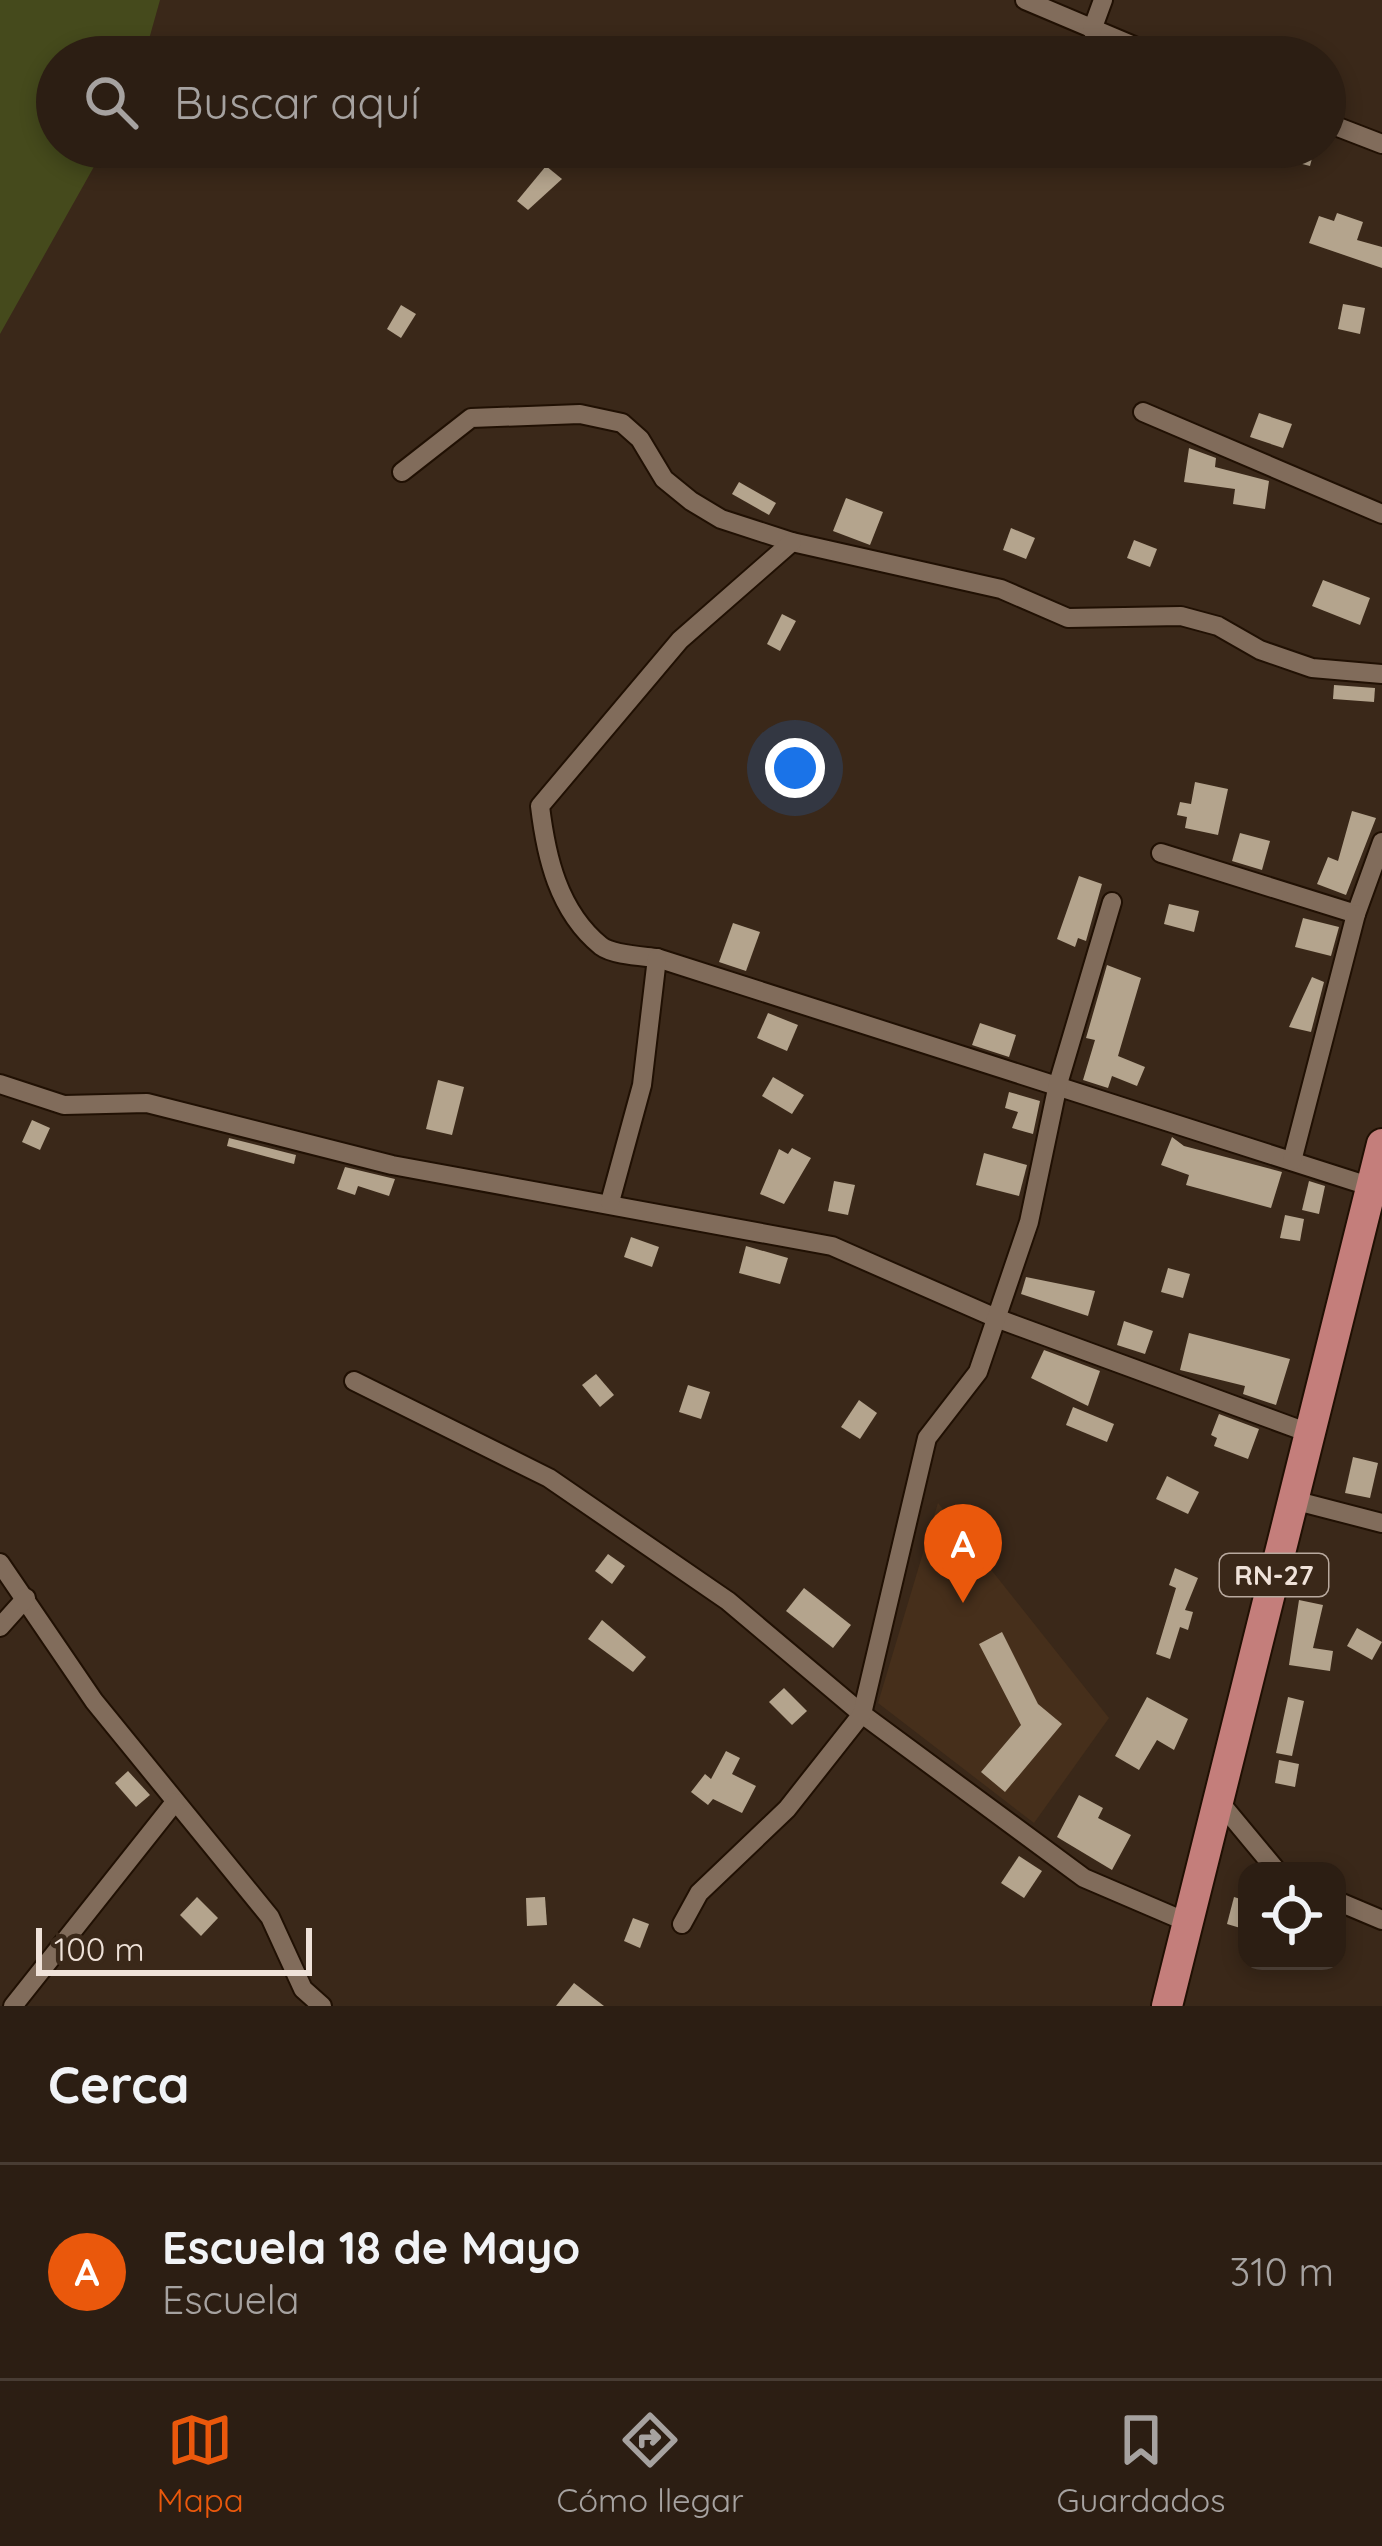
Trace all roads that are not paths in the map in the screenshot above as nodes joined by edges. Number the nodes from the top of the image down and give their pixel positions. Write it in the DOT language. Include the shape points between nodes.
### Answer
graph roads {
  1 [pos="1025,0"];
  2 [pos="1103,0"];
  3 [pos="1092,30"];
  4 [pos="1107,36"];
  5 [pos="1346,130"];
  6 [pos="1382,144"];
  7 [pos="1143,412"];
  8 [pos="402,472"];
  9 [pos="1382,514"];
  10 [pos="792,542"];
  11 [pos="1382,674"];
  12 [pos="1382,842"];
  13 [pos="1161,853"];
  14 [pos="1112,902"];
  15 [pos="1356,914"];
  16 [pos="657,958"];
  17 [pos="0,1084"];
  18 [pos="1058,1084"];
  19 [pos="1382,1144"];
  20 [pos="1292,1161"];
  21 [pos="1372,1187"];
  22 [pos="610,1202"];
  23 [pos="996,1318"];
  24 [pos="354,1381"];
  25 [pos="1309,1432"];
  26 [pos="1293,1500"];
  27 [pos="1382,1523"];
  28 [pos="0,1563"];
  29 [pos="26,1598"];
  30 [pos="0,1628"];
  31 [pos="862,1714"];
  32 [pos="1218,1800"];
  33 [pos="175,1802"];
  34 [pos="1270,1862"];
  35 [pos="1346,1905"];
  36 [pos="1382,1920"];
  37 [pos="1189,1923"];
  38 [pos="682,1924"];
  39 [pos="297,1998"];
  40 [pos="13,2006"];
  41 [pos="322,2006"];
  42 [pos="1167,2006"];
  1 -- 3 [label="street"];
  2 -- 3 [label="street"];
  3 -- 4 [label="street"];
  5 -- 6 [label="street"];
  7 -- 9 [label="street"];
  8 -- 10 [label="street" via="471,418 580,414 622,423 691,501"];
  10 -- 11 [label="street" via="1000,589 1068,618 1181,616 1312,668"];
  10 -- 16 [label="street" via="680,640 540,806 547,862 572,912 603,949"];
  12 -- 15 [label="street"];
  13 -- 15 [label="street"];
  14 -- 18 [label="street"];
  15 -- 20 [label="street"];
  16 -- 18 [label="street"];
  16 -- 22 [label="street" via="642,1085"];
  17 -- 22 [label="street" via="64,1105 147,1103 392,1165"];
  18 -- 20 [label="street"];
  18 -- 23 [label="street" via="1029,1222"];
  19 -- 21 [label="main road, RN-27"];
  20 -- 21 [label="street"];
  21 -- 25 [label="main road, RN-27"];
  22 -- 23 [label="street" via="832,1246"];
  23 -- 25 [label="street"];
  23 -- 31 [label="street" via="979,1372 927,1438"];
  24 -- 31 [label="street" via="549,1478 728,1600"];
  25 -- 26 [label="main road, RN-27"];
  26 -- 27 [label="street"];
  26 -- 32 [label="main road, RN-27"];
  28 -- 29 [label="street"];
  29 -- 30 [label="street"];
  29 -- 33 [label="street"];
  31 -- 37 [label="street" via="1084,1878"];
  31 -- 38 [label="street" via="787,1809 699,1893"];
  32 -- 34 [label="street"];
  32 -- 37 [label="main road, RN-27"];
  33 -- 39 [label="street" via="271,1917"];
  33 -- 40 [label="street"];
  35 -- 36 [label="street"];
  37 -- 42 [label="main road, RN-27"];
  39 -- 41 [label="street"];
}
